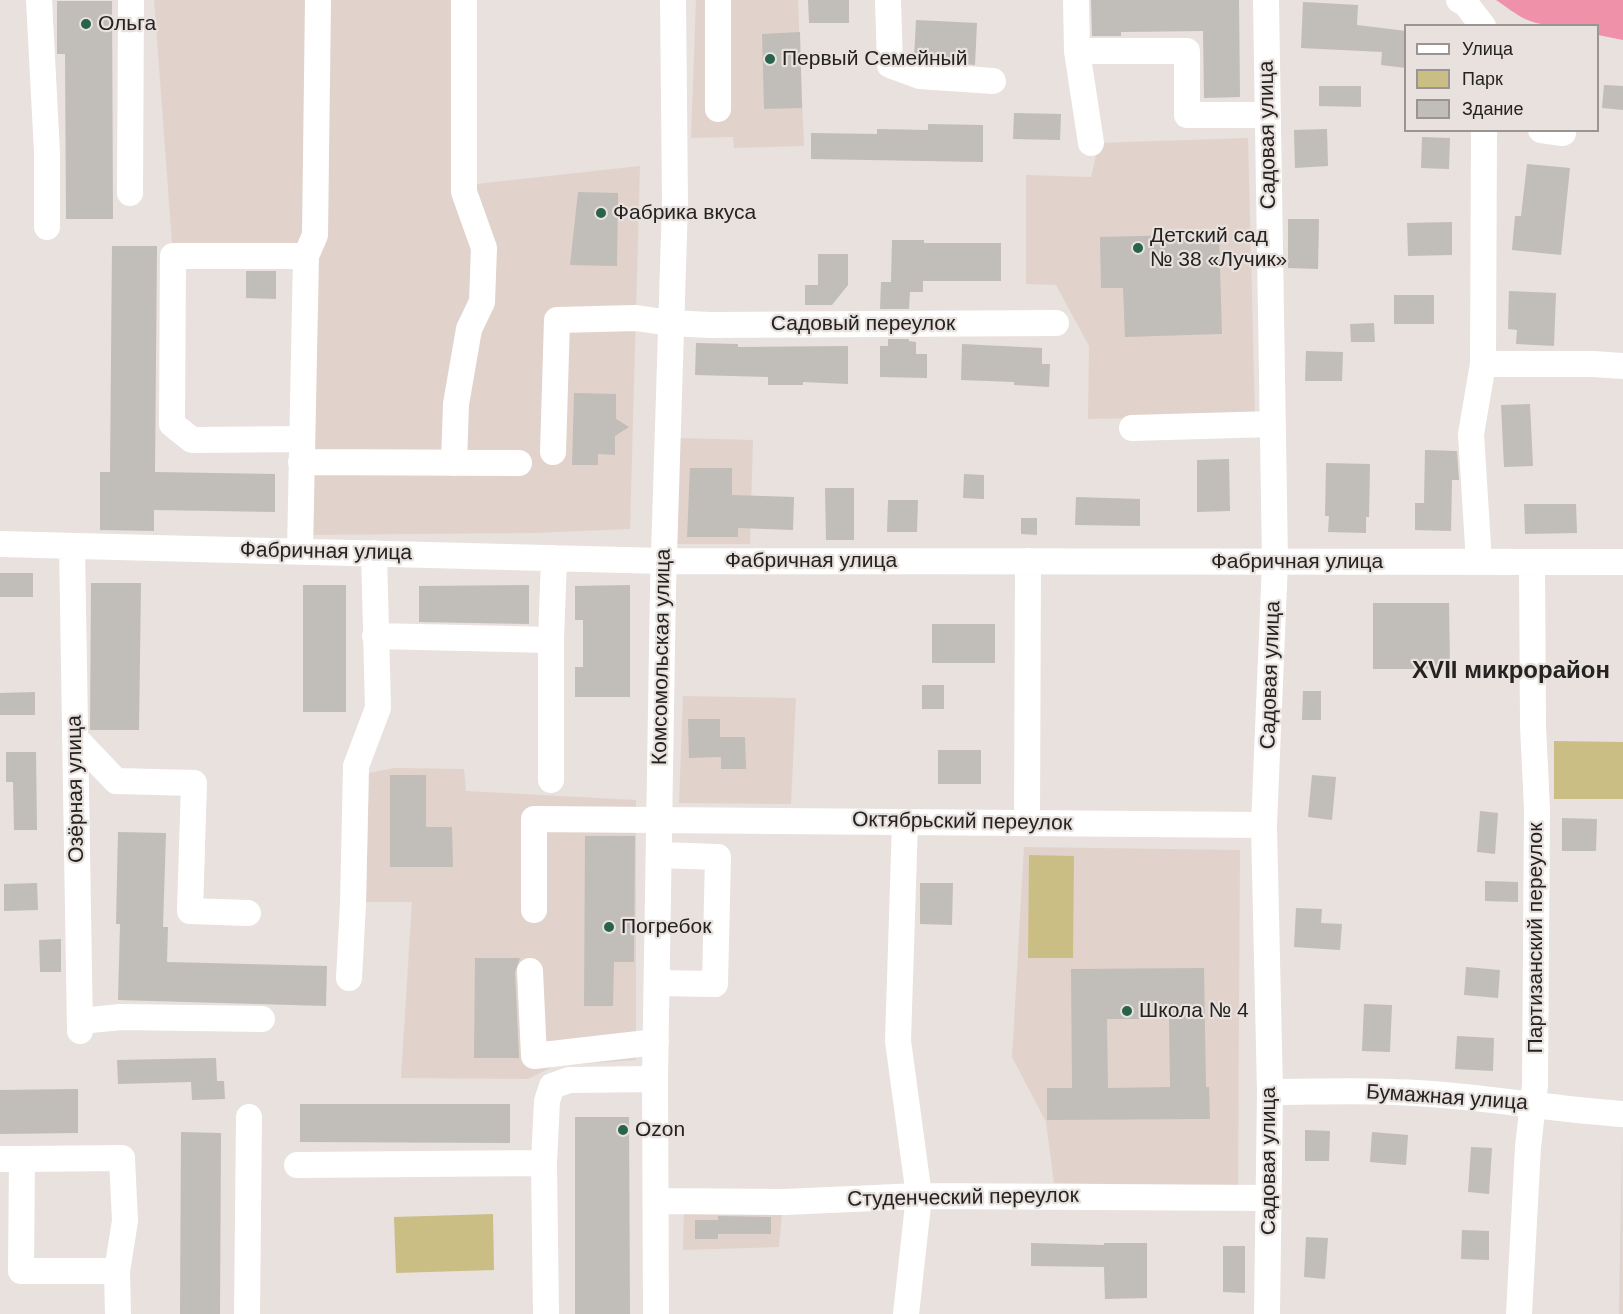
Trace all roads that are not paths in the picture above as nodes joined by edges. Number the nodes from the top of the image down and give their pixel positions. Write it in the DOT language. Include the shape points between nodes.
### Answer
graph roads {
  1 [pos="39,0"];
  2 [pos="131,0"];
  3 [pos="318,0"];
  4 [pos="464,0"];
  5 [pos="673,0"];
  6 [pos="718,0"];
  7 [pos="888,0"];
  8 [pos="1076,0"];
  9 [pos="1266,0"];
  10 [pos="1459,0"];
  11 [pos="1481,24"];
  12 [pos="1077,51"];
  13 [pos="993,81"];
  14 [pos="718,109"];
  15 [pos="1268,115"];
  16 [pos="1484,132"];
  17 [pos="1091,143"];
  18 [pos="130,193"];
  19 [pos="47,227"];
  20 [pos="306,256"];
  21 [pos="670,323"];
  22 [pos="1056,323"];
  23 [pos="1483,364"];
  24 [pos="1623,366"];
  25 [pos="1273,424"];
  26 [pos="1132,428"];
  27 [pos="302,450"];
  28 [pos="553,452"];
  29 [pos="454,463"];
  30 [pos="519,463"];
  31 [pos="0,544"];
  32 [pos="72,546"];
  33 [pos="300,552"];
  34 [pos="374,554"];
  35 [pos="554,558"];
  36 [pos="663,561"];
  37 [pos="1028,561"];
  38 [pos="1275,562"];
  39 [pos="1479,562"];
  40 [pos="1532,562"];
  41 [pos="1623,562"];
  42 [pos="375,636"];
  43 [pos="551,640"];
  44 [pos="75,738"];
  45 [pos="551,780"];
  46 [pos="659,819"];
  47 [pos="905,822"];
  48 [pos="1027,823"];
  49 [pos="1264,825"];
  50 [pos="659,855"];
  51 [pos="534,910"];
  52 [pos="248,913"];
  53 [pos="530,971"];
  54 [pos="349,978"];
  55 [pos="657,983"];
  56 [pos="262,1019"];
  57 [pos="656,1042"];
  58 [pos="655,1079"];
  59 [pos="1270,1092"];
  60 [pos="1533,1104"];
  61 [pos="1623,1114"];
  62 [pos="249,1117"];
  63 [pos="11,1159"];
  64 [pos="544,1163"];
  65 [pos="297,1165"];
  66 [pos="919,1196"];
  67 [pos="1269,1198"];
  68 [pos="656,1201"];
  69 [pos="117,1271"];
  70 [pos="118,1314"];
  71 [pos="247,1314"];
  72 [pos="546,1314"];
  73 [pos="656,1314"];
  74 [pos="906,1314"];
  75 [pos="1267,1314"];
  76 [pos="1519,1314"];
  1 -- 19 [label="street"];
  2 -- 18 [label="street"];
  3 -- 20 [label="street" via="315,235"];
  4 -- 29 [label="street" via="464,192 484,248 482,302 469,329 456,405"];
  5 -- 21 [label="street, Комсомольская улица" via="675,202"];
  6 -- 14 [label="street"];
  7 -- 13 [label="street" via="891,65 920,76"];
  8 -- 12 [label="street"];
  9 -- 15 [label="street, Садовая улица"];
  10 -- 11 [label="street"];
  12 -- 15 [label="street" via="1186,51 1187,115"];
  12 -- 17 [label="street"];
  15 -- 25 [label="street, Садовая улица"];
  16 -- 23 [label="street"];
  20 -- 27 [label="street"];
  20 -- 27 [label="street" via="173,256 172,424 192,440"];
  21 -- 22 [label="street, Садовый переулок"];
  21 -- 28 [label="street, Садовый переулок" via="636,318 557,320"];
  21 -- 36 [label="street, Комсомольская улица"];
  23 -- 24 [label="street"];
  23 -- 39 [label="street" via="1471,434"];
  25 -- 26 [label="street"];
  25 -- 38 [label="street, Садовая улица"];
  27 -- 29 [label="street"];
  27 -- 33 [label="street"];
  29 -- 30 [label="street"];
  31 -- 32 [label="street, Фабричная улица"];
  32 -- 33 [label="street, Фабричная улица"];
  32 -- 44 [label="street, Озёрная улица"];
  33 -- 34 [label="street, Фабричная улица"];
  34 -- 35 [label="street, Фабричная улица"];
  34 -- 42 [label="street"];
  35 -- 36 [label="street, Фабричная улица"];
  35 -- 43 [label="street"];
  36 -- 37 [label="street, Фабричная улица"];
  36 -- 46 [label="street, Комсомольская улица"];
  37 -- 38 [label="street, Фабричная улица"];
  37 -- 48 [label="street"];
  38 -- 39 [label="street, Фабричная улица"];
  38 -- 49 [label="street, Садовая улица"];
  39 -- 40 [label="street, Фабричная улица"];
  40 -- 41 [label="street, Фабричная улица"];
  40 -- 60 [label="street, Партизанский переулок" via="1537,809"];
  42 -- 43 [label="street"];
  42 -- 54 [label="street" via="378,708 356,766"];
  43 -- 45 [label="street"];
  44 -- 52 [label="street" via="116,781 194,783 190,911"];
  44 -- 56 [label="street, Озёрная улица" via="80,1026 121,1017"];
  46 -- 47 [label="street, Октябрьский переулок"];
  46 -- 50 [label="street, Комсомольская улица"];
  46 -- 51 [label="street, Октябрьский переулок" via="534,819"];
  47 -- 48 [label="street, Октябрьский переулок"];
  47 -- 66 [label="street" via="898,1041"];
  48 -- 49 [label="street, Октябрьский переулок"];
  49 -- 59 [label="street, Садовая улица"];
  50 -- 55 [label="street, Комсомольская улица"];
  50 -- 55 [label="street" via="718,857 715,984"];
  53 -- 57 [label="street" via="534,1056"];
  55 -- 57 [label="street, Комсомольская улица"];
  57 -- 58 [label="street, Комсомольская улица"];
  58 -- 64 [label="street" via="569,1080 552,1086 547,1101"];
  58 -- 68 [label="street, Комсомольская улица"];
  59 -- 60 [label="street, Бумажная улица" via="1395,1092"];
  59 -- 67 [label="street, Садовая улица"];
  60 -- 61 [label="street, Бумажная улица"];
  60 -- 76 [label="street, Партизанский переулок"];
  62 -- 71 [label="street"];
  63 -- 69 [label="street" via="21,1271"];
  63 -- 69 [label="street" via="122,1158 125,1221"];
  64 -- 65 [label="street"];
  64 -- 72 [label="street"];
  66 -- 67 [label="street, Студенческий переулок"];
  66 -- 68 [label="street, Студенческий переулок" via="785,1202"];
  66 -- 74 [label="street"];
  67 -- 75 [label="street, Садовая улица"];
  68 -- 73 [label="street, Комсомольская улица"];
  69 -- 70 [label="street"];
}
